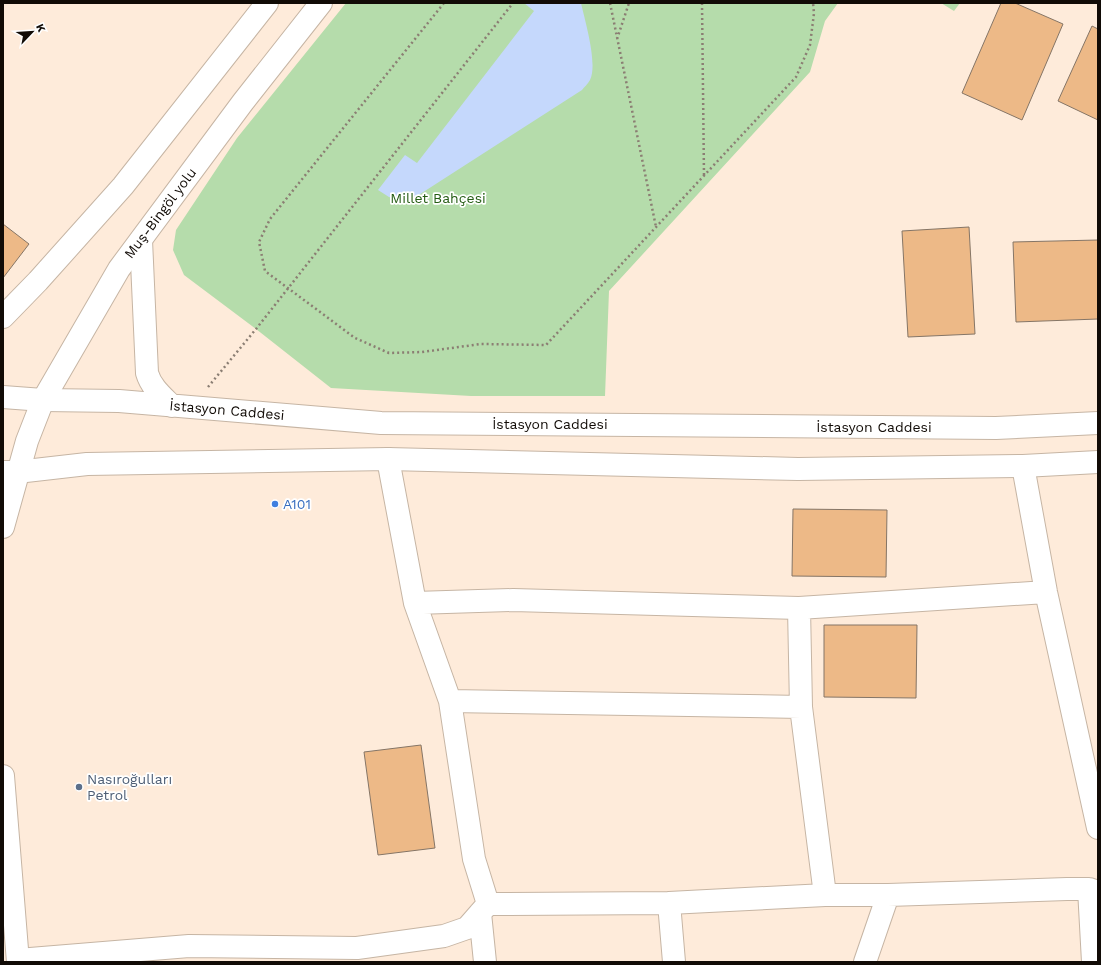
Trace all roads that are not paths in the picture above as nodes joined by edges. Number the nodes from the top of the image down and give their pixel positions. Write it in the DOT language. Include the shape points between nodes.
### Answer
graph roads {
  1 [pos="267,3"];
  2 [pos="321,3"];
  3 [pos="141,240"];
  4 [pos="3,317"];
  5 [pos="3,397"];
  6 [pos="43,400"];
  7 [pos="181,406"];
  8 [pos="1098,423"];
  9 [pos="388,459"];
  10 [pos="1098,462"];
  11 [pos="1023,466"];
  12 [pos="10,472"];
  13 [pos="3,527"];
  14 [pos="1046,592"];
  15 [pos="415,603"];
  16 [pos="800,608"];
  17 [pos="450,701"];
  18 [pos="801,707"];
  19 [pos="3,776"];
  20 [pos="1098,828"];
  21 [pos="1093,890"];
  22 [pos="825,895"];
  23 [pos="888,895"];
  24 [pos="669,903"];
  25 [pos="484,908"];
  26 [pos="357,948"];
  27 [pos="18,961"];
  28 [pos="333,962"];
  29 [pos="485,962"];
  30 [pos="674,962"];
  31 [pos="865,962"];
  32 [pos="1093,962"];
  1 -- 4 [label="main road" via="123,186"];
  2 -- 3 [label="main road, Muş-Bingöl yolu" via="243,102"];
  3 -- 6 [label="main road, Muş-Bingöl yolu" via="119,269"];
  3 -- 7 [label="main road" via="147,373 154,388"];
  5 -- 6 [label="main road, İstasyon Caddesi"];
  6 -- 7 [label="main road, İstasyon Caddesi" via="119,401"];
  6 -- 12 [label="main road, Muş-Bingöl yolu" via="27,441"];
  7 -- 8 [label="main road, İstasyon Caddesi" via="382,423 996,428"];
  9 -- 11 [label="main road" via="798,469"];
  9 -- 12 [label="main road" via="87,464"];
  9 -- 15 [label="main road"];
  10 -- 11 [label="main road"];
  11 -- 14 [label="main road"];
  12 -- 13 [label="main road, Muş-Bingöl yolu"];
  14 -- 16 [label="main road"];
  14 -- 20 [label="main road"];
  15 -- 16 [label="main road" via="514,600"];
  15 -- 17 [label="main road"];
  16 -- 18 [label="main road"];
  17 -- 18 [label="main road"];
  17 -- 25 [label="main road"];
  18 -- 22 [label="main road"];
  19 -- 27 [label="main road"];
  21 -- 23 [label="main road"];
  21 -- 32 [label="main road"];
  22 -- 23 [label="main road"];
  22 -- 24 [label="main road"];
  23 -- 31 [label="main road"];
  24 -- 25 [label="main road"];
  24 -- 30 [label="main road"];
  25 -- 26 [label="main road" via="467,928 444,936"];
  25 -- 29 [label="main road"];
  26 -- 27 [label="main road" via="189,946"];
  26 -- 28 [label="main road"];
}
